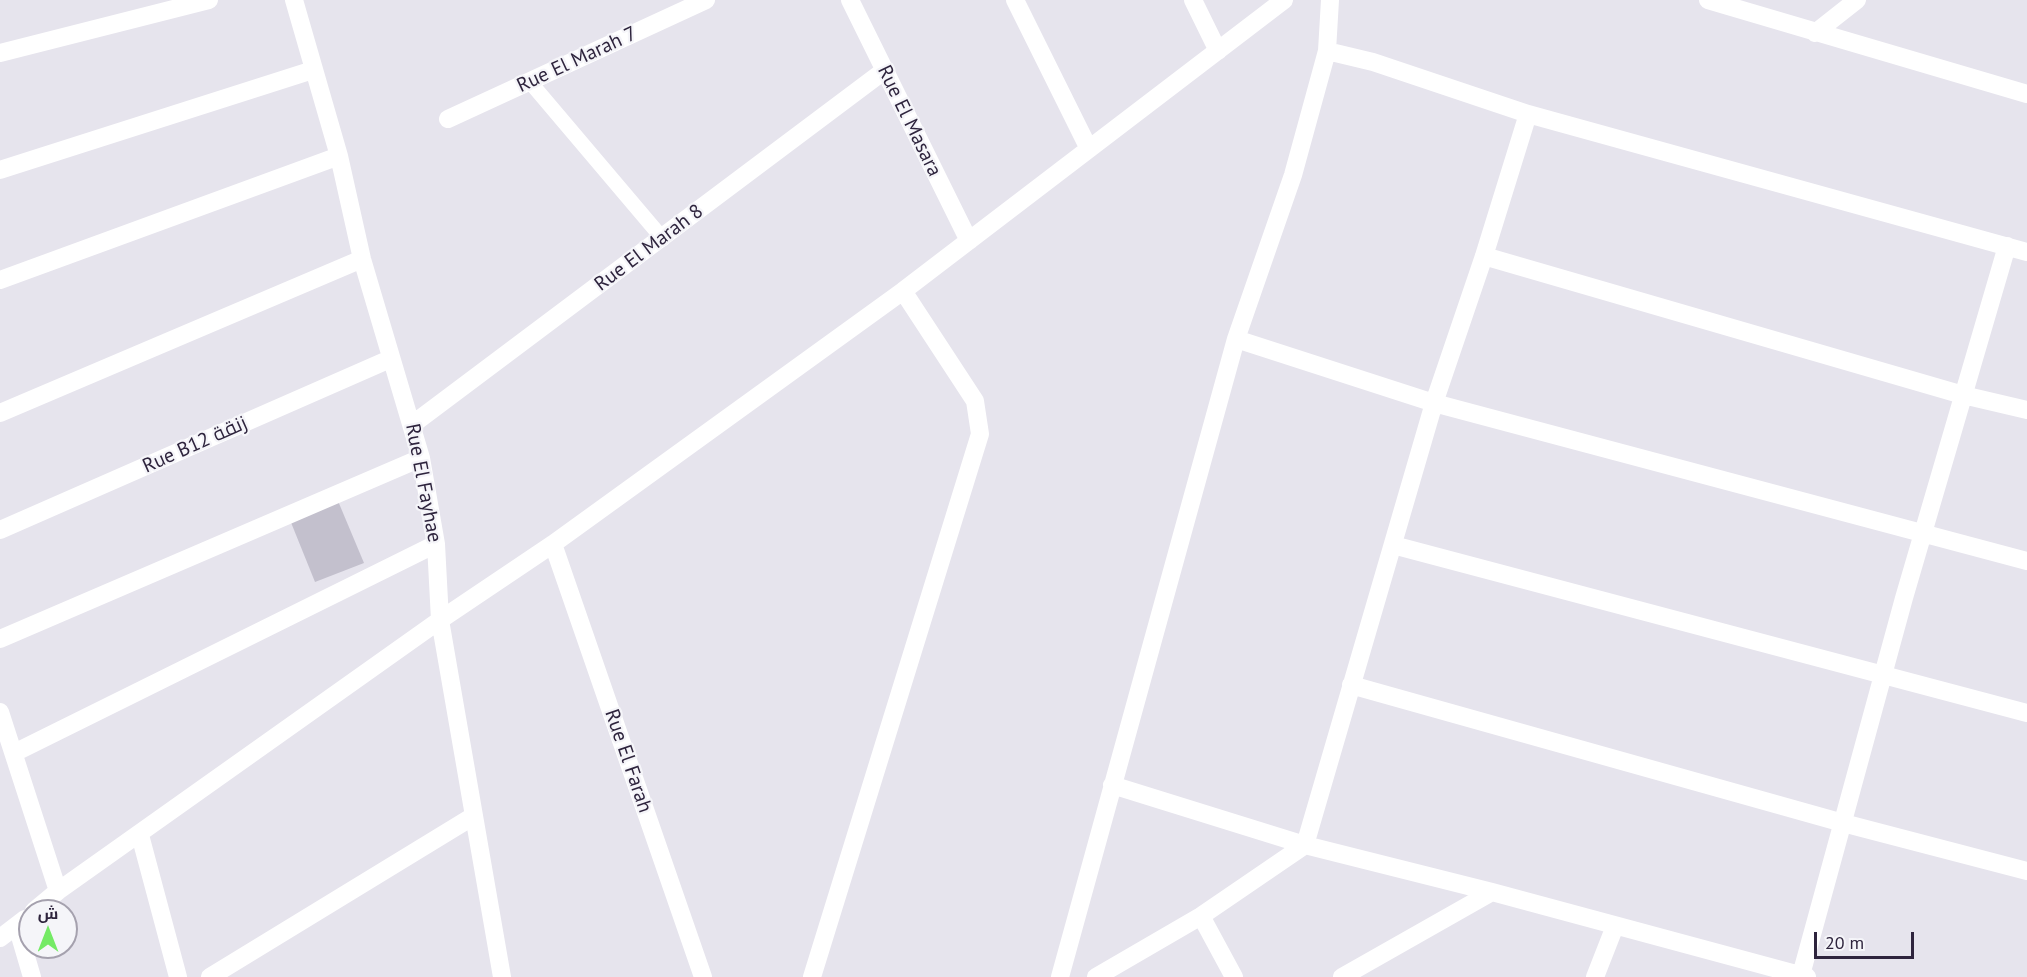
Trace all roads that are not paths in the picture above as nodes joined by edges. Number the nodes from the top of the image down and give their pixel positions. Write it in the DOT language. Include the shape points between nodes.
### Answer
graph roads {
  1 [pos="209,0"];
  2 [pos="294,0"];
  3 [pos="706,0"];
  4 [pos="850,0"];
  5 [pos="1015,0"];
  6 [pos="1193,0"];
  7 [pos="1284,0"];
  8 [pos="1330,0"];
  9 [pos="1708,0"];
  10 [pos="1857,0"];
  11 [pos="1815,33"];
  12 [pos="1218,51"];
  13 [pos="1327,51"];
  14 [pos="0,53"];
  15 [pos="313,70"];
  16 [pos="885,70"];
  17 [pos="530,81"];
  18 [pos="2027,94"];
  19 [pos="1528,114"];
  20 [pos="448,119"];
  21 [pos="1089,149"];
  22 [pos="339,156"];
  23 [pos="0,170"];
  24 [pos="663,239"];
  25 [pos="969,241"];
  26 [pos="2007,246"];
  27 [pos="2027,252"];
  28 [pos="1484,256"];
  29 [pos="362,259"];
  30 [pos="0,280"];
  31 [pos="903,291"];
  32 [pos="1236,339"];
  33 [pos="390,359"];
  34 [pos="1963,395"];
  35 [pos="1434,403"];
  36 [pos="2027,410"];
  37 [pos="0,413"];
  38 [pos="412,424"];
  39 [pos="421,458"];
  40 [pos="0,530"];
  41 [pos="1922,531"];
  42 [pos="436,544"];
  43 [pos="554,544"];
  44 [pos="1393,545"];
  45 [pos="2027,561"];
  46 [pos="440,620"];
  47 [pos="0,639"];
  48 [pos="1884,675"];
  49 [pos="1351,685"];
  50 [pos="0,712"];
  51 [pos="2027,713"];
  52 [pos="14,753"];
  53 [pos="1112,785"];
  54 [pos="472,817"];
  55 [pos="1843,823"];
  56 [pos="140,835"];
  57 [pos="1305,845"];
  58 [pos="2027,871"];
  59 [pos="58,891"];
  60 [pos="1492,892"];
  61 [pos="48,899"];
  62 [pos="1201,916"];
  63 [pos="18,924"];
  64 [pos="1615,926"];
  65 [pos="0,938"];
  66 [pos="29,959"];
  67 [pos="1764,972"];
  68 [pos="1804,976"];
  69 [pos="32,977"];
  70 [pos="178,977"];
  71 [pos="210,977"];
  72 [pos="502,977"];
  73 [pos="703,977"];
  74 [pos="812,977"];
  75 [pos="1060,977"];
  76 [pos="1096,977"];
  77 [pos="1234,977"];
  78 [pos="1342,977"];
  79 [pos="1595,977"];
  1 -- 14 [label="street"];
  2 -- 15 [label="street, Rue El Fayhae"];
  3 -- 17 [label="street, Rue El Marah 7"];
  4 -- 16 [label="street, Rue El Masara"];
  5 -- 21 [label="street"];
  6 -- 12 [label="street"];
  7 -- 12 [label="street"];
  8 -- 13 [label="street"];
  9 -- 11 [label="street"];
  10 -- 11 [label="street"];
  11 -- 18 [label="street"];
  12 -- 21 [label="street"];
  13 -- 19 [label="street" via="1373,62"];
  13 -- 32 [label="street" via="1293,175"];
  15 -- 22 [label="street, Rue El Fayhae"];
  15 -- 23 [label="street"];
  16 -- 24 [label="street, Rue El Marah 8"];
  16 -- 25 [label="street, Rue El Masara"];
  17 -- 20 [label="street, Rue El Marah 7"];
  17 -- 24 [label="lane"];
  19 -- 26 [label="street"];
  19 -- 28 [label="street"];
  21 -- 25 [label="street"];
  22 -- 29 [label="street, Rue El Fayhae"];
  22 -- 30 [label="street"];
  24 -- 38 [label="street, Rue El Marah 8"];
  25 -- 31 [label="street"];
  26 -- 27 [label="street"];
  26 -- 34 [label="street"];
  28 -- 34 [label="street"];
  28 -- 35 [label="street"];
  29 -- 33 [label="street, Rue El Fayhae"];
  29 -- 37 [label="street"];
  31 -- 43 [label="street"];
  31 -- 74 [label="street" via="975,401 980,434"];
  32 -- 35 [label="street"];
  32 -- 53 [label="street"];
  33 -- 38 [label="street, Rue El Fayhae"];
  33 -- 40 [label="street, Rue B12 زنقة"];
  34 -- 36 [label="street"];
  34 -- 41 [label="street"];
  35 -- 41 [label="street"];
  35 -- 44 [label="street"];
  38 -- 39 [label="street, Rue El Fayhae"];
  39 -- 42 [label="street, Rue El Fayhae"];
  39 -- 47 [label="street"];
  41 -- 45 [label="street"];
  41 -- 48 [label="street"];
  42 -- 46 [label="street, Rue El Fayhae"];
  42 -- 52 [label="street"];
  43 -- 46 [label="street"];
  43 -- 73 [label="street, Rue El Farah"];
  44 -- 48 [label="street"];
  44 -- 49 [label="street"];
  46 -- 54 [label="street, Rue El Fayhae"];
  46 -- 56 [label="street"];
  48 -- 51 [label="street"];
  48 -- 55 [label="street"];
  49 -- 55 [label="street"];
  49 -- 57 [label="street"];
  50 -- 52 [label="street"];
  52 -- 59 [label="street"];
  53 -- 57 [label="street"];
  53 -- 75 [label="street"];
  54 -- 71 [label="street"];
  54 -- 72 [label="street, Rue El Fayhae"];
  55 -- 58 [label="street"];
  55 -- 68 [label="street"];
  56 -- 59 [label="street"];
  56 -- 70 [label="street"];
  57 -- 60 [label="street"];
  57 -- 62 [label="street"];
  59 -- 61 [label="street"];
  60 -- 64 [label="street"];
  60 -- 78 [label="street"];
  62 -- 76 [label="street"];
  62 -- 77 [label="street"];
  63 -- 65 [label="street"];
  64 -- 67 [label="street"];
  64 -- 79 [label="street"];
  66 -- 69 [label="street"];
  67 -- 68 [label="street"];
}
